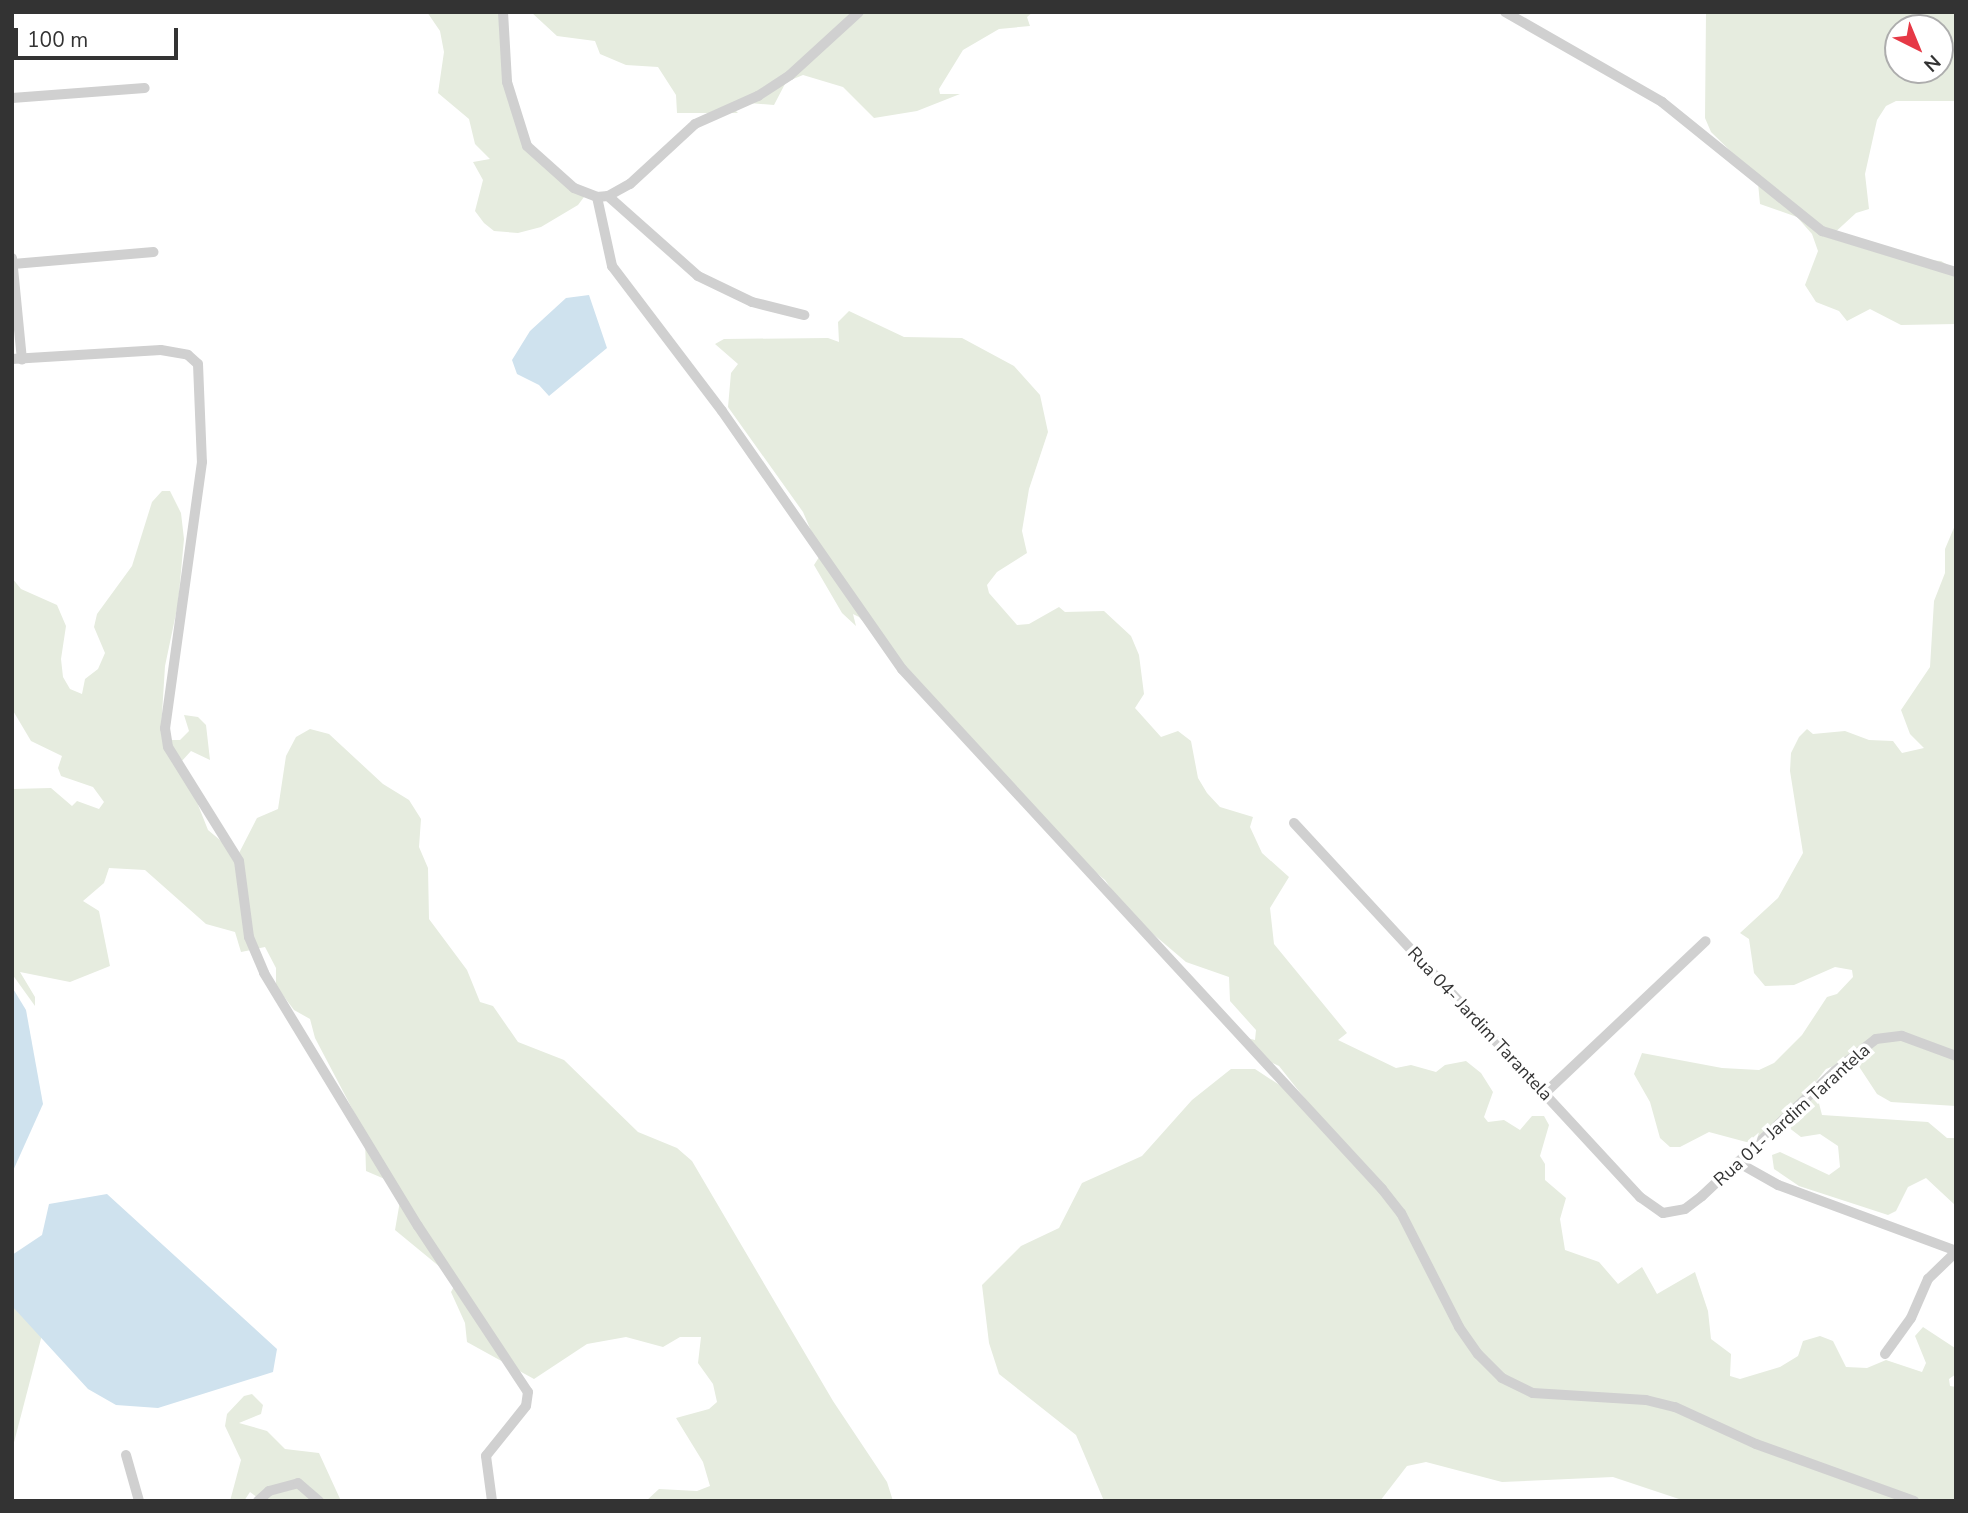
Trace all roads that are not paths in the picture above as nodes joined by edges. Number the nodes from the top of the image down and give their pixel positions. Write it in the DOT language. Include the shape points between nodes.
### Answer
graph roads {
  1 [pos="503,12"];
  2 [pos="859,12"];
  3 [pos="1505,12"];
  4 [pos="145,88"];
  5 [pos="12,99"];
  6 [pos="602,197"];
  7 [pos="153,252"];
  8 [pos="12,258"];
  9 [pos="13,264"];
  10 [pos="1956,272"];
  11 [pos="804,316"];
  12 [pos="17,360"];
  13 [pos="1294,823"];
  14 [pos="1706,941"];
  15 [pos="1956,1056"];
  16 [pos="1545,1093"];
  17 [pos="1739,1163"];
  18 [pos="1672,1213"];
  19 [pos="1956,1251"];
  20 [pos="1885,1354"];
  21 [pos="126,1455"];
  22 [pos="139,1501"];
  23 [pos="258,1501"];
  24 [pos="319,1501"];
  25 [pos="492,1501"];
  26 [pos="1914,1501"];
  1 -- 6 [label="street" via="507,82 527,146 575,188"];
  2 -- 6 [label="street" via="790,75 758,96 695,124 630,184"];
  3 -- 10 [label="street" via="1662,102 1822,231"];
  4 -- 5 [label="street"];
  6 -- 11 [label="street" via="698,275 752,302"];
  6 -- 26 [label="street" via="612,266 722,411 885,647 1018,799 1238,1029 1382,1189 1401,1213 1459,1327 1502,1378 1533,1393 1646,1400 1675,1407 1756,1444"];
  7 -- 9 [label="street"];
  8 -- 9 [label="street"];
  9 -- 12 [label="street"];
  12 -- 25 [label="street" via="161,350 188,355 200,373 202,463 170,689 168,747 239,861 249,937 264,973 418,1226 528,1391 526,1406 486,1456"];
  13 -- 16 [label="street, Rua 04- Jardim Tarantela"];
  14 -- 16 [label="street"];
  15 -- 17 [label="street, Rua 01- Jardim Tarantela" via="1902,1036 1876,1039 1835,1071"];
  16 -- 18 [label="street, Rua 04- Jardim Tarantela" via="1640,1197 1653,1208"];
  17 -- 18 [label="street, Rua 01- Jardim Tarantela" via="1685,1209"];
  17 -- 19 [label="street" via="1778,1185"];
  19 -- 20 [label="street" via="1928,1279 1911,1318"];
  21 -- 22 [label="street"];
  23 -- 24 [label="street" via="269,1491 298,1483"];
}
